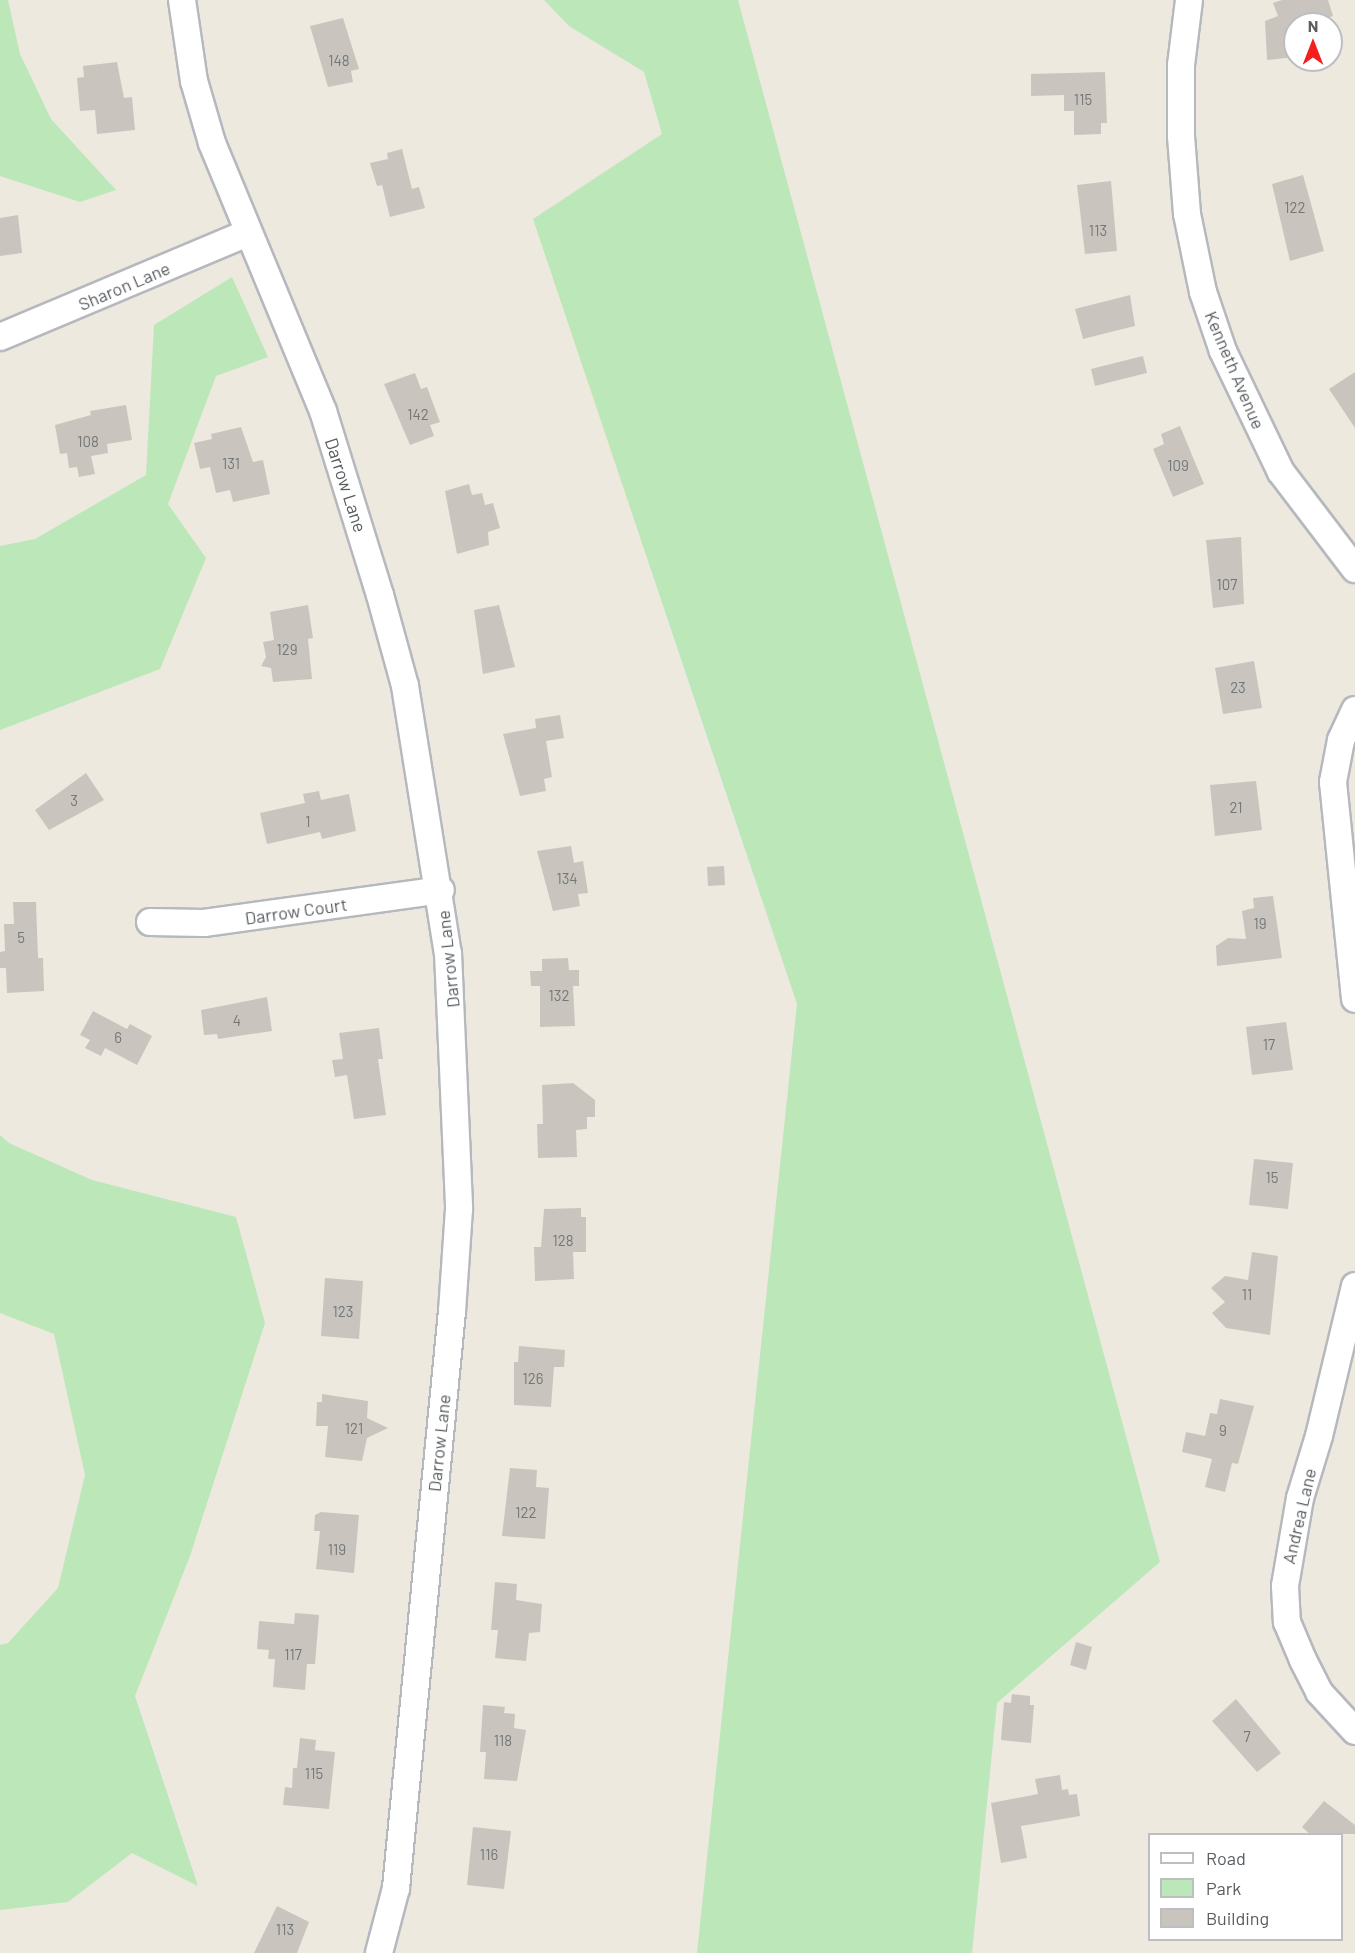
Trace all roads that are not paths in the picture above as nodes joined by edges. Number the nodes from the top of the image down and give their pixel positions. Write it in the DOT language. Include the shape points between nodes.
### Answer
graph roads {
  1 [pos="182,0"];
  2 [pos="1189,0"];
  3 [pos="248,233"];
  4 [pos="0,337"];
  5 [pos="1355,569"];
  6 [pos="1355,710"];
  7 [pos="441,890"];
  8 [pos="150,922"];
  9 [pos="1355,999"];
  10 [pos="1355,1286"];
  11 [pos="1355,1731"];
  12 [pos="379,1953"];
  1 -- 3 [label="street, Darrow Lane" via="194,81 212,143"];
  2 -- 5 [label="street, Kenneth Avenue" via="1181,65 1181,136 1187,214 1203,292 1223,351 1281,472"];
  3 -- 4 [label="street, Sharon Lane"];
  3 -- 7 [label="street, Darrow Lane" via="286,315 322,411 380,595 405,686"];
  6 -- 9 [label="street" via="1341,740 1333,782"];
  7 -- 8 [label="street, Darrow Court" via="204,923"];
  7 -- 12 [label="street, Darrow Lane" via="454,1031 459,1209 396,1888"];
  10 -- 11 [label="street, Andrea Lane" via="1300,1498 1285,1586 1287,1622 1303,1660 1319,1692"];
}
